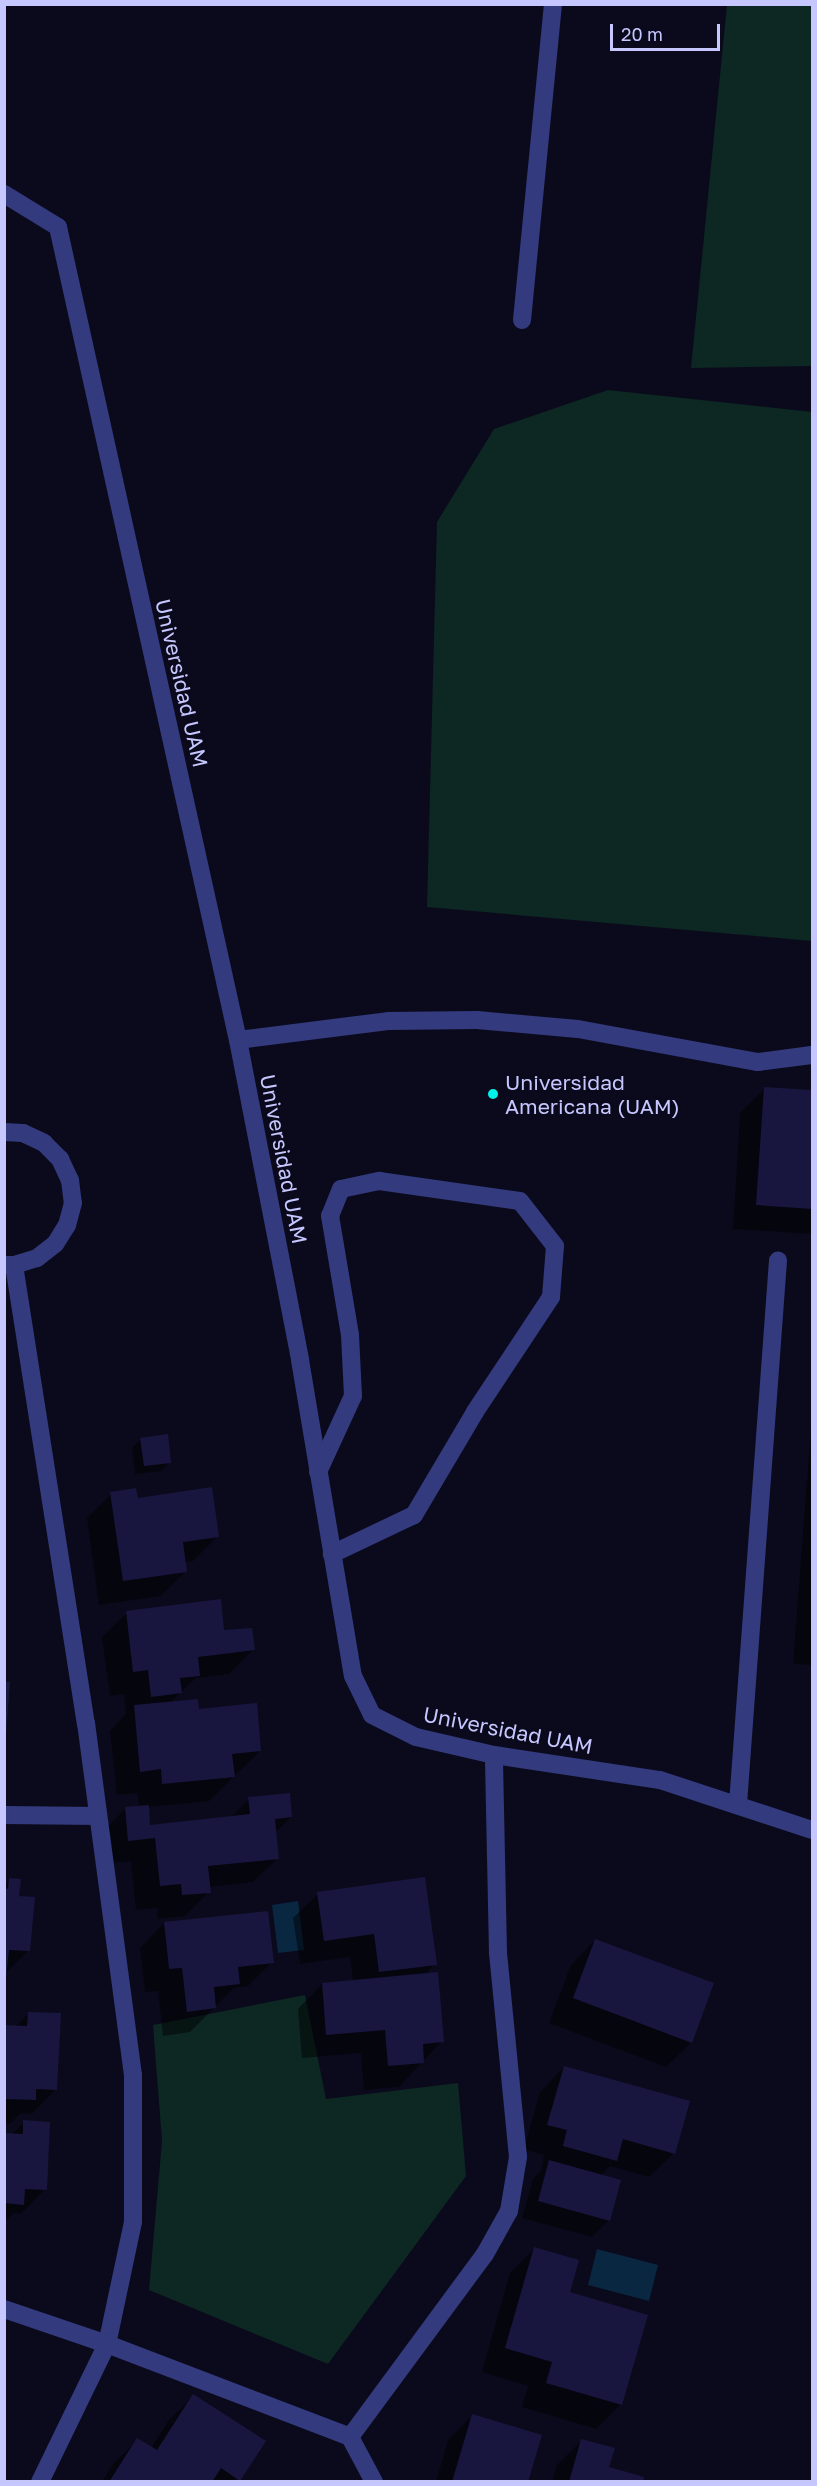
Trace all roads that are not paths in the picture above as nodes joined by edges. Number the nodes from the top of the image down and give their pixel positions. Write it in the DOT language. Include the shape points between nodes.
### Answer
graph roads {
  1 [pos="553,4"];
  2 [pos="4,194"];
  3 [pos="522,320"];
  4 [pos="238,1040"];
  5 [pos="813,1055"];
  6 [pos="4,1132"];
  7 [pos="778,1260"];
  8 [pos="9,1265"];
  9 [pos="318,1472"];
  10 [pos="332,1554"];
  11 [pos="494,1755"];
  12 [pos="738,1804"];
  13 [pos="4,1815"];
  14 [pos="98,1816"];
  15 [pos="813,1830"];
  16 [pos="4,2309"];
  17 [pos="107,2344"];
  18 [pos="350,2437"];
  19 [pos="40,2481"];
  20 [pos="374,2481"];
  1 -- 3 [label="street"];
  2 -- 4 [label="street, Universidad UAM" via="58,226"];
  4 -- 5 [label="street" via="388,1022 477,1020 578,1029 758,1062"];
  4 -- 9 [label="street, Universidad UAM"];
  6 -- 8 [label="street" via="23,1133 44,1143 60,1159 70,1180 73,1203 67,1225 55,1244 37,1258"];
  7 -- 12 [label="street"];
  8 -- 14 [label="street"];
  9 -- 10 [label="street, Universidad UAM"];
  9 -- 10 [label="street" via="353,1396 350,1335 330,1216 341,1189 379,1181 520,1201 555,1246 551,1297 475,1412 414,1515"];
  10 -- 11 [label="street, Universidad UAM" via="353,1676 372,1715 416,1737"];
  11 -- 12 [label="street, Universidad UAM" via="660,1780"];
  11 -- 18 [label="street" via="498,1952 518,2157 509,2211 485,2254"];
  12 -- 15 [label="street, Universidad UAM"];
  13 -- 14 [label="street"];
  14 -- 17 [label="street" via="133,2075 133,2222"];
  16 -- 17 [label="street"];
  17 -- 18 [label="street"];
  17 -- 19 [label="street"];
  18 -- 20 [label="street"];
}
